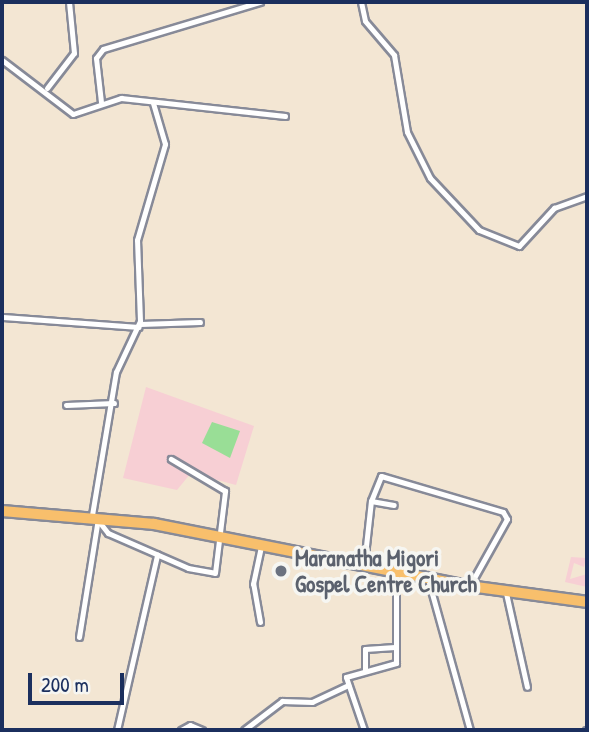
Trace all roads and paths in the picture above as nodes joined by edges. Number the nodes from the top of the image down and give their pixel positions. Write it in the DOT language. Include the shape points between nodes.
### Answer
graph roads {
  1 [pos="69,2"];
  2 [pos="260,2"];
  3 [pos="361,2"];
  4 [pos="2,60"];
  5 [pos="47,88"];
  6 [pos="101,102"];
  7 [pos="153,103"];
  8 [pos="285,116"];
  9 [pos="587,196"];
  10 [pos="4,317"];
  11 [pos="200,322"];
  12 [pos="139,325"];
  13 [pos="114,403"];
  14 [pos="66,405"];
  15 [pos="171,459"];
  16 [pos="371,501"];
  17 [pos="394,505"];
  18 [pos="2,511"];
  19 [pos="95,519"];
  20 [pos="220,537"];
  21 [pos="261,545"];
  22 [pos="157,555"];
  23 [pos="364,564"];
  24 [pos="396,570"];
  25 [pos="428,579"];
  26 [pos="469,587"];
  27 [pos="506,593"];
  28 [pos="587,602"];
  29 [pos="260,622"];
  30 [pos="79,636"];
  31 [pos="396,647"];
  32 [pos="365,671"];
  33 [pos="348,685"];
  34 [pos="527,687"];
  35 [pos="117,730"];
  36 [pos="181,730"];
  37 [pos="202,730"];
  38 [pos="244,730"];
  39 [pos="364,730"];
  40 [pos="470,730"];
  1 -- 5 [label="street" via="74,53"];
  2 -- 6 [label="street" via="103,49 96,58"];
  3 -- 9 [label="street" via="365,21 394,55 409,137 437,188 479,230 519,246 557,205"];
  4 -- 5 [label="street"];
  5 -- 6 [label="street" via="73,114"];
  6 -- 7 [label="street"];
  7 -- 8 [label="street"];
  7 -- 12 [label="street" via="165,144 137,240"];
  10 -- 12 [label="street"];
  11 -- 12 [label="street"];
  12 -- 13 [label="street" via="116,372"];
  13 -- 14 [label="street"];
  13 -- 19 [label="street"];
  15 -- 20 [label="street" via="225,491"];
  16 -- 17 [label="street"];
  16 -- 23 [label="street"];
  16 -- 26 [label="street" via="381,476 503,512 507,519"];
  18 -- 19 [label="highway"];
  19 -- 20 [label="highway"];
  19 -- 22 [label="street"];
  19 -- 30 [label="street"];
  20 -- 21 [label="highway"];
  20 -- 22 [label="street" via="213,573"];
  21 -- 23 [label="highway"];
  21 -- 29 [label="street" via="253,584"];
  22 -- 35 [label="street"];
  23 -- 24 [label="highway"];
  24 -- 25 [label="highway"];
  24 -- 31 [label="street"];
  25 -- 26 [label="highway"];
  25 -- 40 [label="street"];
  26 -- 27 [label="highway"];
  27 -- 28 [label="highway"];
  27 -- 34 [label="street"];
  31 -- 32 [label="street" via="395,664"];
  31 -- 32 [label="street" via="365,649"];
  32 -- 33 [label="street" via="346,676"];
  33 -- 38 [label="street" via="312,702 282,701"];
  33 -- 39 [label="street"];
  36 -- 37 [label="street" via="190,725"];
}
